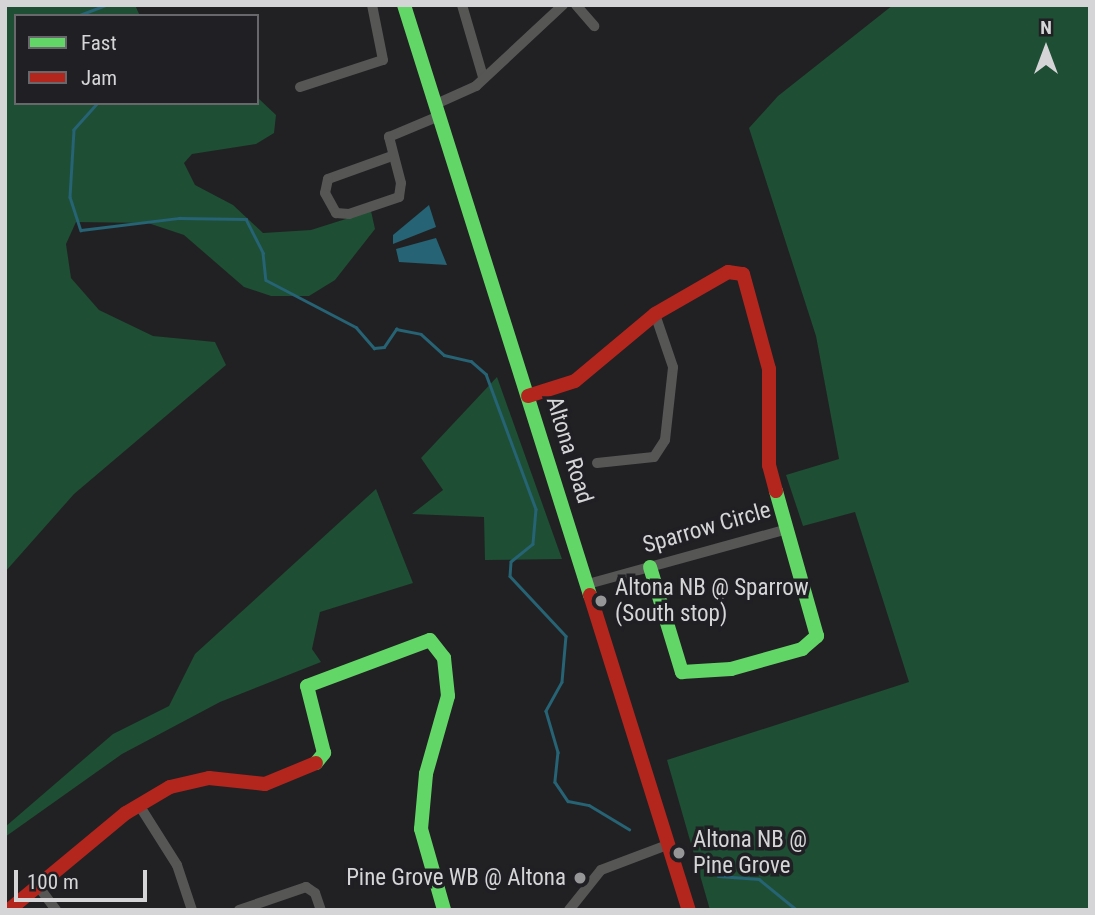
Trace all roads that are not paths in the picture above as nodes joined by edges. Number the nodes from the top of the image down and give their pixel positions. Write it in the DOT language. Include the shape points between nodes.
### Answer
graph roads {
  1 [pos="372,5"];
  2 [pos="404,5"];
  3 [pos="462,5"];
  4 [pos="564,5"];
  5 [pos="576,5"];
  6 [pos="594,26"];
  7 [pos="482,77"];
  8 [pos="300,88"];
  9 [pos="437,110"];
  10 [pos="392,156"];
  11 [pos="655,314"];
  12 [pos="528,396"];
  13 [pos="597,463"];
  14 [pos="788,529"];
  15 [pos="650,567"];
  16 [pos="588,584"];
  17 [pos="139,805"];
  18 [pos="667,845"];
  19 [pos="38,886"];
  20 [pos="9,910"];
  21 [pos="56,910"];
  22 [pos="192,910"];
  23 [pos="239,910"];
  24 [pos="321,910"];
  25 [pos="443,910"];
  26 [pos="569,910"];
  27 [pos="689,910"];
  1 -- 8 [label="street" via="383,60"];
  2 -- 9 [label="street, Altona Road"];
  3 -- 7 [label="street"];
  4 -- 7 [label="street"];
  5 -- 6 [label="street"];
  7 -- 9 [label="street"];
  9 -- 10 [label="street" via="391,135"];
  9 -- 12 [label="street, Altona Road"];
  10 -- 10 [label="street" via="399,197 336,213 325,193 328,179"];
  11 -- 12 [label="street, Sparrow Circle" via="575,381"];
  11 -- 13 [label="street" via="673,367 665,440 654,457"];
  11 -- 14 [label="street, Sparrow Circle" via="728,272 743,274 769,369 766,447"];
  12 -- 16 [label="street, Altona Road"];
  14 -- 15 [label="street, Sparrow Circle"];
  14 -- 15 [label="street" via="817,636 802,649 731,669 682,672"];
  15 -- 16 [label="street, Sparrow Circle"];
  16 -- 18 [label="street, Altona Road"];
  17 -- 19 [label="street"];
  17 -- 22 [label="street" via="177,865"];
  17 -- 25 [label="street" via="190,780 265,784 313,767 324,754 307,686 430,640 444,658 448,696 426,774 421,829"];
  18 -- 26 [label="street" via="601,870"];
  18 -- 27 [label="street, Altona Road"];
  19 -- 20 [label="street"];
  19 -- 21 [label="street"];
  23 -- 24 [label="street" via="306,887 316,892"];
}
